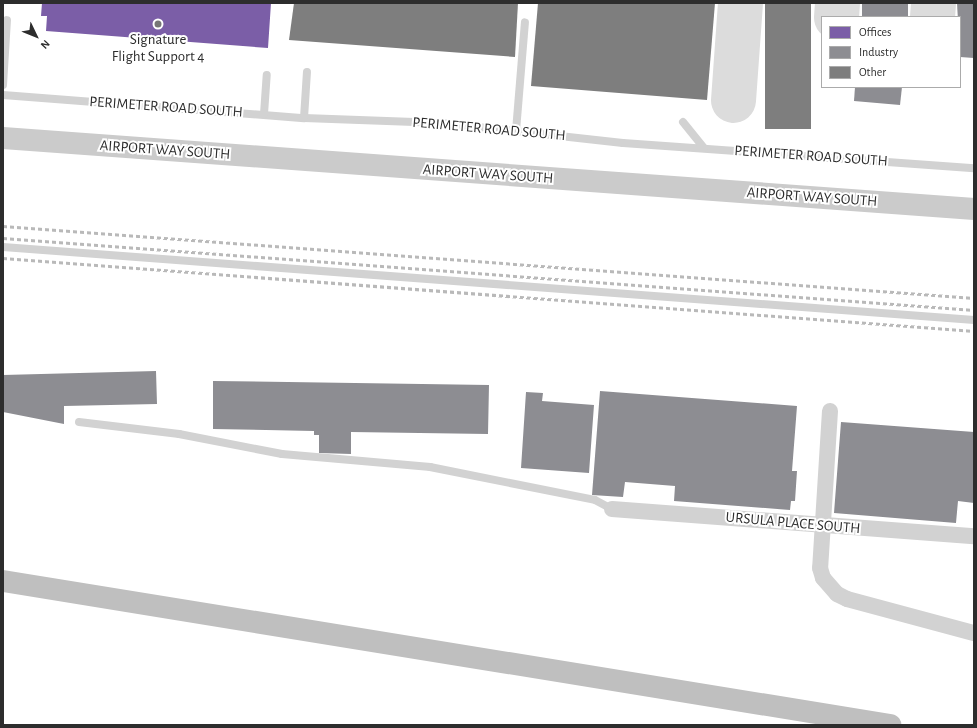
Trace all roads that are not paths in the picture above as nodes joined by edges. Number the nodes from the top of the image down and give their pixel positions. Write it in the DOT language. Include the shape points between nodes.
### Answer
graph roads {
  1 [pos="7,20"];
  2 [pos="525,22"];
  3 [pos="307,72"];
  4 [pos="267,75"];
  5 [pos="3,85"];
  6 [pos="3,95"];
  7 [pos="264,114"];
  8 [pos="304,118"];
  9 [pos="683,122"];
  10 [pos="516,131"];
  11 [pos="3,138"];
  12 [pos="704,148"];
  13 [pos="974,168"];
  14 [pos="974,209"];
  15 [pos="3,247"];
  16 [pos="974,320"];
  17 [pos="830,410"];
  18 [pos="79,422"];
  19 [pos="612,510"];
  20 [pos="822,525"];
  21 [pos="974,536"];
  22 [pos="3,581"];
  23 [pos="974,633"];
  24 [pos="890,725"];
  1 -- 5 [label="lane"];
  2 -- 10 [label="lane"];
  3 -- 8 [label="lane"];
  4 -- 7 [label="lane"];
  6 -- 7 [label="lane, PERIMETER ROAD SOUTH"];
  7 -- 8 [label="lane, PERIMETER ROAD SOUTH"];
  8 -- 10 [label="lane, PERIMETER ROAD SOUTH" via="442,123"];
  9 -- 12 [label="lane"];
  10 -- 12 [label="lane, PERIMETER ROAD SOUTH"];
  11 -- 14 [label="main road, AIRPORT WAY SOUTH"];
  12 -- 13 [label="lane, PERIMETER ROAD SOUTH"];
  15 -- 16 [label="lane"];
  17 -- 20 [label="street"];
  18 -- 19 [label="lane" via="179,434 282,454 430,466 595,500"];
  19 -- 20 [label="street, URSULA PLACE SOUTH"];
  20 -- 21 [label="street, URSULA PLACE SOUTH"];
  20 -- 23 [label="street" via="820,568 828,586 847,599"];
  22 -- 24 [label="highway"];
}
